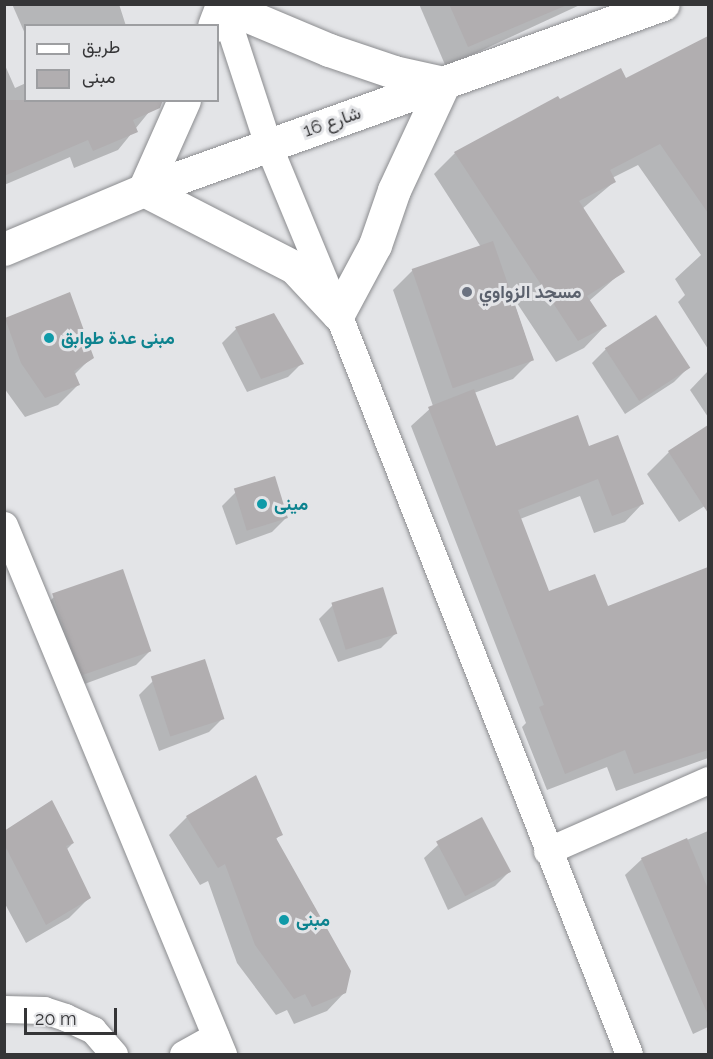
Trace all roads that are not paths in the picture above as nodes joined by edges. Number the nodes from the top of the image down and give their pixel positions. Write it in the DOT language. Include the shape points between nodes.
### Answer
graph roads {
  1 [pos="663,4"];
  2 [pos="219,12"];
  3 [pos="444,83"];
  4 [pos="183,102"];
  5 [pos="268,145"];
  6 [pos="144,190"];
  7 [pos="4,249"];
  8 [pos="338,314"];
  9 [pos="4,525"];
  10 [pos="708,780"];
  11 [pos="547,851"];
  12 [pos="4,1009"];
  13 [pos="219,1045"];
  14 [pos="114,1054"];
  15 [pos="183,1054"];
  16 [pos="629,1054"];
  1 -- 3 [label="street, شارع 16"];
  2 -- 3 [label="street" via="394,72"];
  2 -- 5 [label="street"];
  3 -- 5 [label="street, شارع 16"];
  3 -- 8 [label="street" via="394,190 375,245"];
  4 -- 6 [label="street"];
  5 -- 6 [label="street, شارع 16"];
  5 -- 8 [label="street"];
  6 -- 7 [label="street, شارع 16"];
  6 -- 8 [label="street" via="294,267"];
  8 -- 11 [label="street"];
  9 -- 13 [label="street"];
  10 -- 11 [label="street"];
  11 -- 16 [label="street"];
  12 -- 14 [label="street" via="44,1010 65,1017 93,1030"];
  13 -- 15 [label="street"];
}
